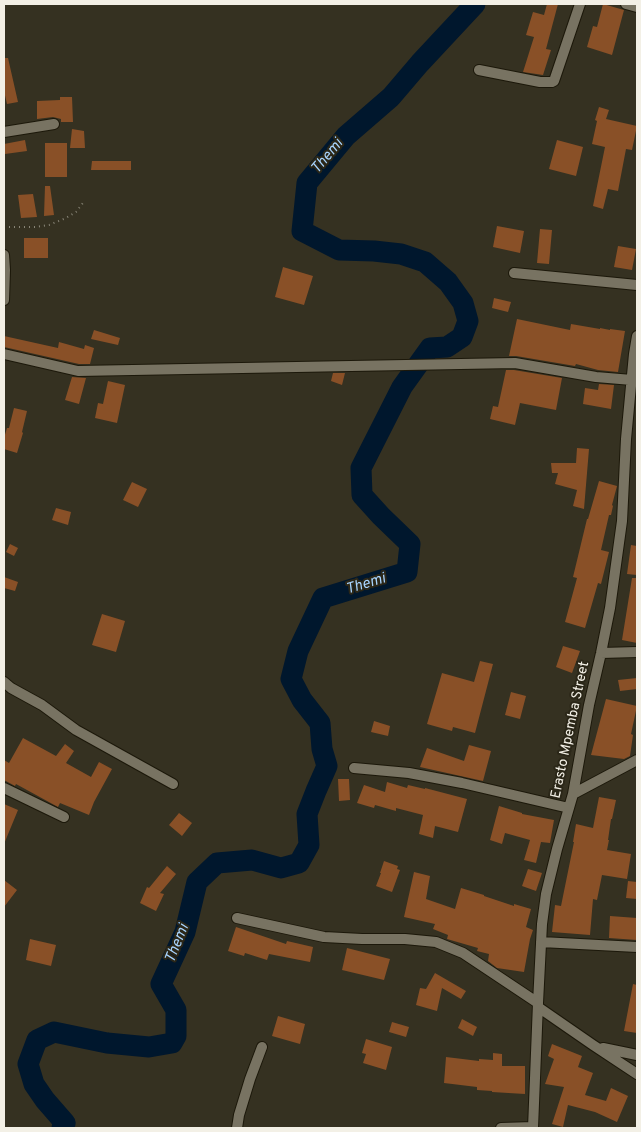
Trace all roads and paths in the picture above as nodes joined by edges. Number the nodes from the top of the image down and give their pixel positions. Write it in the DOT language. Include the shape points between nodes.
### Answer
graph roads {
  1 [pos="580,4"];
  2 [pos="626,4"];
  3 [pos="637,7"];
  4 [pos="479,70"];
  5 [pos="54,124"];
  6 [pos="4,132"];
  7 [pos="83,203"];
  8 [pos="4,227"];
  9 [pos="4,255"];
  10 [pos="514,272"];
  11 [pos="637,284"];
  12 [pos="4,300"];
  13 [pos="637,336"];
  14 [pos="4,354"];
  15 [pos="632,380"];
  16 [pos="633,412"];
  17 [pos="637,652"];
  18 [pos="602,653"];
  19 [pos="4,682"];
  20 [pos="637,760"];
  21 [pos="354,768"];
  22 [pos="173,784"];
  23 [pos="4,788"];
  24 [pos="573,794"];
  25 [pos="569,808"];
  26 [pos="64,817"];
  27 [pos="237,918"];
  28 [pos="541,942"];
  29 [pos="637,947"];
  30 [pos="538,1005"];
  31 [pos="593,1045"];
  32 [pos="262,1047"];
  33 [pos="637,1055"];
  34 [pos="637,1074"];
  35 [pos="237,1128"];
  36 [pos="501,1128"];
  37 [pos="533,1128"];
  1 -- 4 [label="street" via="554,81 540,82"];
  2 -- 3 [label="street"];
  5 -- 6 [label="street"];
  7 -- 8 [label="path" via="76,212 49,225"];
  9 -- 12 [label="street"];
  10 -- 11 [label="street"];
  13 -- 15 [label="street, Erasto Mpemba Street"];
  14 -- 15 [label="street" via="78,372 515,363"];
  15 -- 16 [label="street, Erasto Mpemba Street"];
  16 -- 18 [label="street, Erasto Mpemba Street" via="622,521"];
  17 -- 18 [label="street"];
  18 -- 24 [label="street, Erasto Mpemba Street"];
  19 -- 22 [label="street" via="76,730"];
  20 -- 24 [label="street"];
  21 -- 25 [label="street" via="409,773"];
  23 -- 26 [label="street"];
  24 -- 25 [label="street, Erasto Mpemba Street"];
  25 -- 28 [label="street, Erasto Mpemba Street" via="546,894"];
  27 -- 30 [label="street" via="324,937 436,942 463,953"];
  28 -- 29 [label="street"];
  28 -- 30 [label="street, Erasto Mpemba Street"];
  30 -- 31 [label="street"];
  30 -- 37 [label="street, Erasto Mpemba Street"];
  31 -- 33 [label="street"];
  31 -- 34 [label="street"];
  32 -- 35 [label="street"];
  36 -- 37 [label="street"];
}
